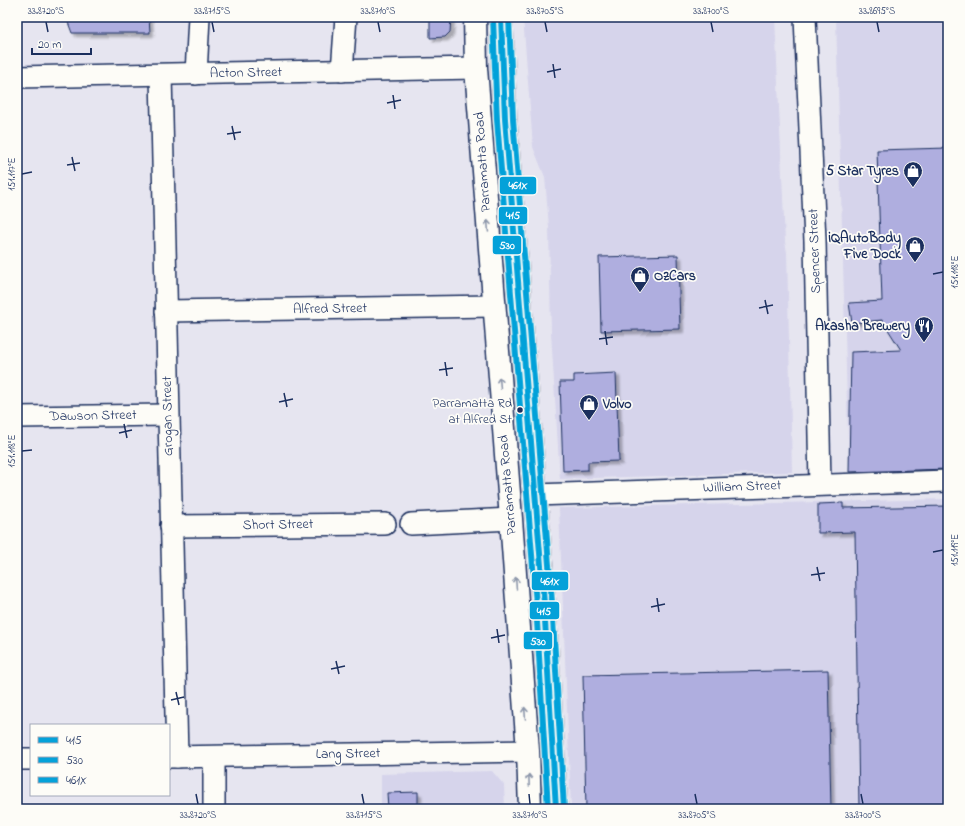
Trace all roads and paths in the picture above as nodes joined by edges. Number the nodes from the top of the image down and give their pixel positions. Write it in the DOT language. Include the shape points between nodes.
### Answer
graph roads {
  1 [pos="199,17"];
  2 [pos="346,17"];
  3 [pos="475,17"];
  4 [pos="500,17"];
  5 [pos="805,17"];
  6 [pos="476,68"];
  7 [pos="342,70"];
  8 [pos="196,74"];
  9 [pos="161,75"];
  10 [pos="17,77"];
  11 [pos="494,306"];
  12 [pos="166,311"];
  13 [pos="168,415"];
  14 [pos="17,417"];
  15 [pos="948,481"];
  16 [pos="820,484"];
  17 [pos="535,495"];
  18 [pos="511,519"];
  19 [pos="385,524"];
  20 [pos="411,524"];
  21 [pos="171,526"];
  22 [pos="528,752"];
  23 [pos="173,757"];
  24 [pos="214,757"];
  25 [pos="17,759"];
  26 [pos="30,759"];
  27 [pos="214,809"];
  28 [pos="530,809"];
  29 [pos="556,809"];
  1 -- 8 [label="street"];
  2 -- 7 [label="street"];
  3 -- 6 [label="highway, Parramatta Road"];
  4 -- 17 [label="highway, Parramatta Road" via="506,135"];
  5 -- 16 [label="street, Spencer Street" via="815,234"];
  6 -- 7 [label="street, Acton Street"];
  11 -- 6 [label="highway, Parramatta Road, one-way"];
  7 -- 8 [label="street, Acton Street"];
  8 -- 9 [label="street, Acton Street"];
  9 -- 10 [label="street, Acton Street"];
  9 -- 12 [label="street, Grogan Street"];
  11 -- 12 [label="street, Alfred Street"];
  18 -- 11 [label="highway, Parramatta Road, one-way"];
  12 -- 13 [label="street, Grogan Street"];
  13 -- 14 [label="street, Dawson Street"];
  13 -- 21 [label="street, Grogan Street"];
  15 -- 16 [label="street, William Street"];
  16 -- 17 [label="street, William Street"];
  17 -- 29 [label="highway, Parramatta Road" via="551,702"];
  18 -- 20 [label="street"];
  22 -- 18 [label="highway, Parramatta Road, one-way"];
  19 -- 21 [label="street, Short Street"];
  21 -- 23 [label="street, Grogan Street"];
  22 -- 24 [label="street, Lang Street"];
  28 -- 22 [label="highway, Parramatta Road, one-way"];
  23 -- 24 [label="street, Lang Street"];
  24 -- 27 [label="street"];
  25 -- 26 [label="street"];
}
